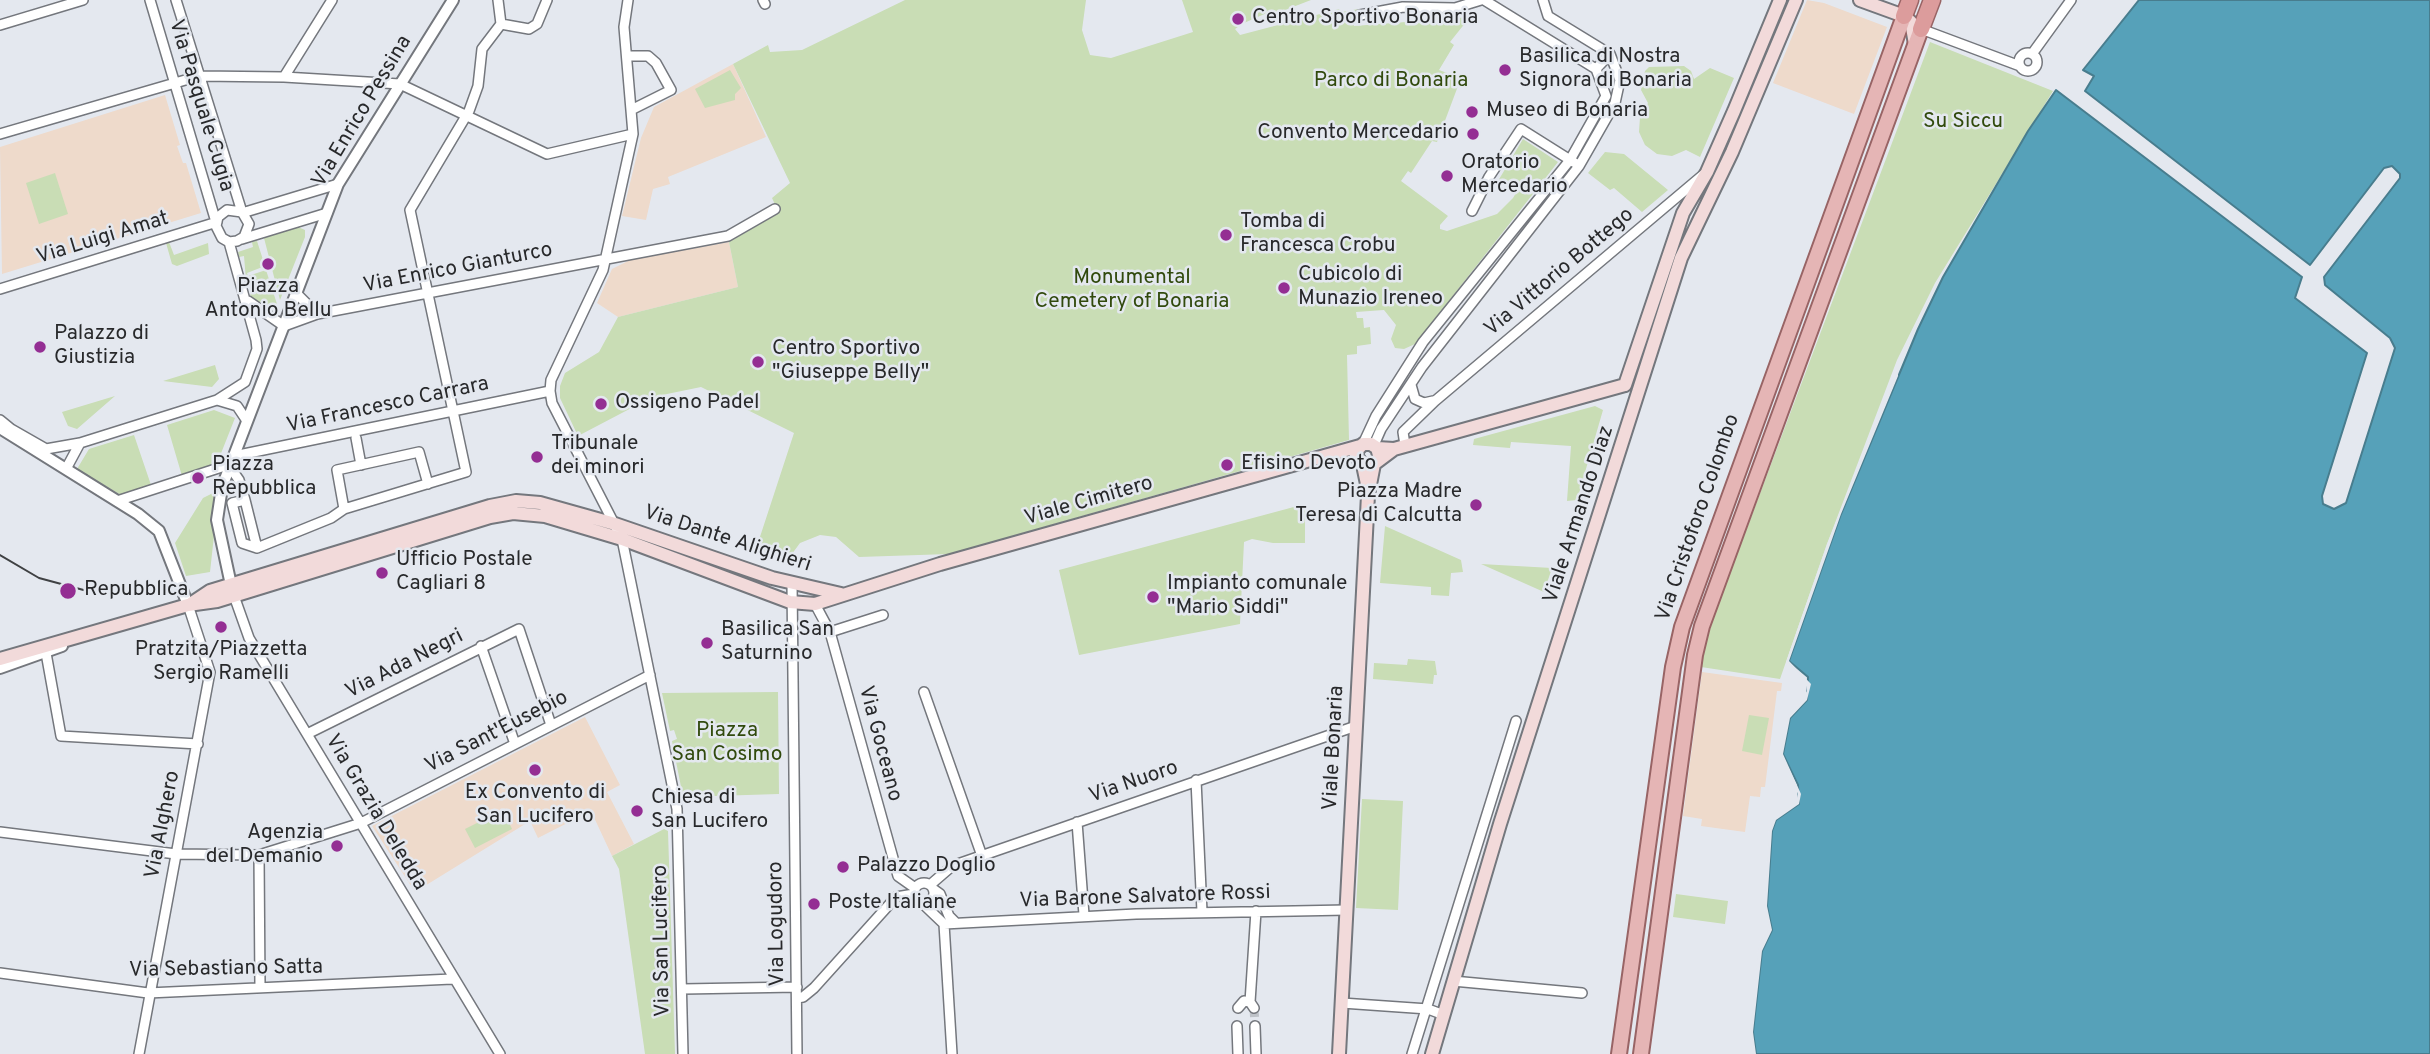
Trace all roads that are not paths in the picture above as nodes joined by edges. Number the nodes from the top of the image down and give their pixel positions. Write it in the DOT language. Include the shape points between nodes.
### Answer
graph roads {
  1 [pos="83,0"];
  2 [pos="150,0"];
  3 [pos="176,0"];
  4 [pos="332,0"];
  5 [pos="453,0"];
  6 [pos="498,0"];
  7 [pos="547,0"];
  8 [pos="628,0"];
  9 [pos="1483,0"];
  10 [pos="1543,0"];
  11 [pos="1780,0"];
  12 [pos="1796,0"];
  13 [pos="1860,0"];
  14 [pos="1910,0"];
  15 [pos="1932,0"];
  16 [pos="2071,0"];
  17 [pos="1360,15"];
  18 [pos="1548,16"];
  19 [pos="1903,16"];
  20 [pos="501,24"];
  21 [pos="0,25"];
  22 [pos="1538,32"];
  23 [pos="1918,37"];
  24 [pos="1610,54"];
  25 [pos="627,56"];
  26 [pos="1596,69"];
  27 [pos="199,76"];
  28 [pos="284,77"];
  29 [pos="174,82"];
  30 [pos="400,84"];
  31 [pos="631,110"];
  32 [pos="466,117"];
  33 [pos="0,134"];
  34 [pos="633,134"];
  35 [pos="1575,163"];
  36 [pos="1707,172"];
  37 [pos="338,184"];
  38 [pos="775,209"];
  39 [pos="1472,211"];
  40 [pos="242,212"];
  41 [pos="327,213"];
  42 [pos="216,222"];
  43 [pos="233,241"];
  44 [pos="606,257"];
  45 [pos="0,289"];
  46 [pos="296,293"];
  47 [pos="426,295"];
  48 [pos="248,301"];
  49 [pos="317,314"];
  50 [pos="284,326"];
  51 [pos="1411,385"];
  52 [pos="1625,385"];
  53 [pos="1642,390"];
  54 [pos="550,391"];
  55 [pos="217,400"];
  56 [pos="1434,401"];
  57 [pos="453,411"];
  58 [pos="0,419"];
  59 [pos="247,421"];
  60 [pos="0,428"];
  61 [pos="356,438"];
  62 [pos="80,443"];
  63 [pos="1400,447"];
  64 [pos="1366,453"];
  65 [pos="231,463"];
  66 [pos="361,465"];
  67 [pos="66,469"];
  68 [pos="428,484"];
  69 [pos="245,500"];
  70 [pos="117,501"];
  71 [pos="232,503"];
  72 [pos="219,508"];
  73 [pos="344,509"];
  74 [pos="615,524"];
  75 [pos="622,539"];
  76 [pos="257,548"];
  77 [pos="792,583"];
  78 [pos="233,590"];
  79 [pos="842,594"];
  80 [pos="790,601"];
  81 [pos="815,604"];
  82 [pos="188,605"];
  83 [pos="883,615"];
  84 [pos="830,632"];
  85 [pos="80,638"];
  86 [pos="481,646"];
  87 [pos="46,653"];
  88 [pos="0,659"];
  89 [pos="0,668"];
  90 [pos="650,675"];
  91 [pos="924,692"];
  92 [pos="1516,722"];
  93 [pos="551,725"];
  94 [pos="1356,726"];
  95 [pos="307,734"];
  96 [pos="198,744"];
  97 [pos="515,744"];
  98 [pos="1196,780"];
  99 [pos="1077,822"];
  100 [pos="361,823"];
  101 [pos="0,831"];
  102 [pos="176,854"];
  103 [pos="259,855"];
  104 [pos="982,856"];
  105 [pos="931,887"];
  106 [pos="914,891"];
  107 [pos="922,903"];
  108 [pos="1347,910"];
  109 [pos="1256,911"];
  110 [pos="1202,912"];
  111 [pos="1084,915"];
  112 [pos="956,923"];
  113 [pos="944,924"];
  114 [pos="0,973"];
  115 [pos="452,979"];
  116 [pos="1453,981"];
  117 [pos="797,987"];
  118 [pos="260,988"];
  119 [pos="683,989"];
  120 [pos="148,993"];
  121 [pos="1582,993"];
  122 [pos="797,998"];
  123 [pos="1342,1003"];
  124 [pos="1238,1008"];
  125 [pos="1428,1009"];
  126 [pos="1444,1015"];
  127 [pos="1237,1026"];
  128 [pos="1255,1026"];
  129 [pos="139,1054"];
  130 [pos="500,1054"];
  131 [pos="683,1054"];
  132 [pos="797,1054"];
  133 [pos="952,1054"];
  134 [pos="1238,1054"];
  135 [pos="1256,1054"];
  136 [pos="1331,1054"];
  137 [pos="1339,1054"];
  138 [pos="1412,1054"];
  139 [pos="1432,1054"];
  140 [pos="1619,1054"];
  141 [pos="1641,1054"];
  1 -- 21 [label="street"];
  2 -- 29 [label="street, Via Pasquale Cugia"];
  3 -- 27 [label="street, Via Pasquale Cugia"];
  4 -- 28 [label="street"];
  5 -- 30 [label="street, Via Enrico Pessina"];
  6 -- 20 [label="street"];
  7 -- 20 [label="street" via="537,24 529,29"];
  8 -- 25 [label="street" via="624,27"];
  9 -- 17 [label="street" via="1455,8 1403,7"];
  9 -- 22 [label="street"];
  10 -- 18 [label="street"];
  11 -- 36 [label="main road"];
  12 -- 53 [label="main road, Viale Armando Diaz" via="1681,258"];
  13 -- 19 [label="main road"];
  14 -- 19 [label="highway"];
  15 -- 23 [label="highway"];
  16 -- 23 [label="street" via="2032,54 2037,60 2033,69 2026,71"];
  18 -- 22 [label="street"];
  18 -- 24 [label="street"];
  19 -- 23 [label="main road"];
  19 -- 140 [label="main road, Via Cristoforo Colombo" via="1682,627"];
  20 -- 32 [label="street" via="482,49 478,86"];
  22 -- 26 [label="street"];
  23 -- 141 [label="main road, Via Cristoforo Colombo" via="1702,626"];
  24 -- 26 [label="street"];
  24 -- 35 [label="street" via="1620,80 1617,97 1611,113"];
  25 -- 31 [label="street"];
  25 -- 31 [label="street" via="648,56 671,90"];
  26 -- 35 [label="street" via="1606,96"];
  27 -- 28 [label="street"];
  27 -- 29 [label="street"];
  27 -- 40 [label="street, Via Pasquale Cugia"];
  28 -- 30 [label="street"];
  29 -- 33 [label="street"];
  29 -- 42 [label="street, Via Pasquale Cugia"];
  30 -- 32 [label="street"];
  30 -- 37 [label="street, Via Enrico Pessina"];
  31 -- 34 [label="street"];
  32 -- 34 [label="street" via="547,154"];
  32 -- 47 [label="street" via="410,210"];
  34 -- 44 [label="street"];
  35 -- 39 [label="street" via="1525,130 1517,131"];
  35 -- 51 [label="street"];
  35 -- 64 [label="street" via="1423,342 1376,416"];
  36 -- 52 [label="main road" via="1671,244"];
  36 -- 56 [label="street, Via Vittorio Bottego"];
  37 -- 40 [label="street, Via Luigi Amat"];
  37 -- 41 [label="street, Via Enrico Pessina"];
  38 -- 44 [label="street, Via Enrico Gianturco" via="728,236"];
  40 -- 42 [label="street, Via Luigi Amat" via="227,210"];
  40 -- 43 [label="street" via="247,231"];
  41 -- 43 [label="street"];
  41 -- 46 [label="street, Via Enrico Pessina"];
  42 -- 43 [label="street" via="218,234"];
  42 -- 45 [label="street, Via Luigi Amat"];
  43 -- 48 [label="street"];
  44 -- 47 [label="street, Via Enrico Gianturco"];
  44 -- 54 [label="street"];
  46 -- 49 [label="street"];
  46 -- 50 [label="street, Via Enrico Pessina"];
  47 -- 49 [label="street, Via Enrico Gianturco"];
  47 -- 57 [label="street"];
  48 -- 50 [label="street"];
  48 -- 55 [label="street" via="256,341 253,363 241,386"];
  49 -- 50 [label="street, Via Enrico Gianturco"];
  50 -- 59 [label="street, Via Enrico Pessina"];
  51 -- 56 [label="street" via="1415,400"];
  51 -- 64 [label="street"];
  52 -- 53 [label="main road"];
  52 -- 63 [label="main road"];
  53 -- 116 [label="main road, Viale Armando Diaz"];
  54 -- 57 [label="street, Via Francesco Carrara"];
  54 -- 74 [label="street, Via San Lucifero"];
  55 -- 59 [label="street" via="237,406"];
  55 -- 62 [label="street"];
  56 -- 63 [label="street, Via Vittorio Bottego" via="1403,432"];
  57 -- 65 [label="street, Via Francesco Carrara"];
  57 -- 68 [label="street" via="466,472"];
  58 -- 62 [label="street" via="46,449"];
  59 -- 65 [label="street"];
  60 -- 67 [label="street"];
  61 -- 66 [label="street"];
  62 -- 67 [label="street"];
  63 -- 64 [label="main road, Viale Cimitero"];
  64 -- 79 [label="main road, Viale Cimitero"];
  64 -- 94 [label="main road, Viale Bonaria" via="1368,495"];
  65 -- 69 [label="street"];
  65 -- 70 [label="street, Via Francesco Carrara"];
  65 -- 72 [label="street"];
  66 -- 68 [label="street" via="419,452"];
  66 -- 73 [label="street" via="337,470"];
  67 -- 70 [label="street"];
  68 -- 73 [label="street"];
  69 -- 71 [label="street"];
  69 -- 76 [label="street"];
  70 -- 82 [label="street" via="159,531"];
  71 -- 72 [label="street"];
  71 -- 76 [label="street" via="242,543"];
  72 -- 78 [label="street" via="220,540"];
  73 -- 76 [label="street"];
  74 -- 75 [label="street, Via San Lucifero"];
  74 -- 77 [label="main road, Via Dante Alighieri"];
  74 -- 78 [label="main road, Via Dante Alighieri" via="540,503 506,503"];
  75 -- 78 [label="main road, Via Dante Alighieri" via="545,516 513,513"];
  75 -- 80 [label="main road, Via Dante Alighieri"];
  75 -- 90 [label="street, Via San Lucifero"];
  77 -- 79 [label="main road, Via Dante Alighieri"];
  77 -- 80 [label="street, Via Logudoro"];
  78 -- 82 [label="main road, Via Dante Alighieri"];
  78 -- 95 [label="street, Via Grazia Deledda" via="249,638"];
  79 -- 81 [label="main road, Via Dante Alighieri"];
  80 -- 81 [label="main road, Via Dante Alighieri"];
  80 -- 117 [label="street, Via Logudoro"];
  81 -- 84 [label="street, Via Goceano"];
  82 -- 85 [label="main road, Via Dante Alighieri"];
  82 -- 96 [label="street, Via Alghero" via="210,672"];
  83 -- 84 [label="street"];
  84 -- 106 [label="street, Via Goceano" via="898,876"];
  85 -- 87 [label="street, Via Dante Alighieri"];
  85 -- 88 [label="main road, Via Dante Alighieri"];
  86 -- 93 [label="street, Via Ada Negri" via="519,629"];
  86 -- 95 [label="street, Via Ada Negri"];
  86 -- 97 [label="street"];
  87 -- 89 [label="street, Via Dante Alighieri"];
  87 -- 96 [label="street" via="61,736"];
  90 -- 93 [label="street, Via Sant'Eusebio"];
  90 -- 119 [label="street, Via San Lucifero" via="677,810"];
  91 -- 104 [label="street"];
  92 -- 125 [label="street"];
  93 -- 97 [label="street, Via Sant'Eusebio"];
  94 -- 98 [label="street, Via Nuoro"];
  94 -- 108 [label="main road, Viale Bonaria"];
  95 -- 100 [label="street, Via Grazia Deledda"];
  96 -- 102 [label="street, Via Alghero"];
  97 -- 100 [label="street, Via Sant'Eusebio"];
  98 -- 99 [label="street, Via Nuoro"];
  98 -- 110 [label="street"];
  99 -- 104 [label="street, Via Nuoro"];
  99 -- 111 [label="street"];
  100 -- 103 [label="street, Via Sant'Eusebio"];
  100 -- 115 [label="street, Via Grazia Deledda"];
  101 -- 102 [label="street, Via Sant'Eusebio"];
  102 -- 103 [label="street, Via Sant'Eusebio"];
  102 -- 120 [label="street, Via Alghero"];
  103 -- 118 [label="street"];
  104 -- 105 [label="street, Via Nuoro" via="952,866"];
  105 -- 106 [label="street" via="921,883"];
  105 -- 107 [label="street" via="931,900"];
  105 -- 112 [label="street"];
  106 -- 107 [label="street, Via Goceano"];
  106 -- 122 [label="street" via="895,897 814,988"];
  107 -- 113 [label="street, Via Goceano"];
  108 -- 109 [label="street, Via Barone Salvatore Rossi"];
  108 -- 123 [label="main road, Viale Bonaria"];
  109 -- 110 [label="street, Via Barone Salvatore Rossi"];
  109 -- 124 [label="street" via="1252,1005 1244,1001"];
  110 -- 111 [label="street, Via Barone Salvatore Rossi"];
  111 -- 112 [label="street, Via Barone Salvatore Rossi"];
  112 -- 113 [label="street, Via Barone Salvatore Rossi"];
  113 -- 133 [label="street"];
  114 -- 120 [label="street, Via Sebastiano Satta"];
  115 -- 118 [label="street, Via Sebastiano Satta"];
  115 -- 130 [label="street, Via Grazia Deledda"];
  116 -- 121 [label="street"];
  116 -- 126 [label="main road, Viale Armando Diaz"];
  117 -- 119 [label="street"];
  117 -- 122 [label="street, Via Logudoro"];
  118 -- 120 [label="street, Via Sebastiano Satta"];
  119 -- 131 [label="street, Via San Lucifero"];
  120 -- 129 [label="street, Via Alghero"];
  122 -- 132 [label="street, Via Logudoro"];
  123 -- 125 [label="street"];
  123 -- 136 [label="main road, Viale Bonaria"];
  123 -- 137 [label="main road, Viale Bonaria"];
  125 -- 126 [label="street"];
  125 -- 138 [label="street"];
  126 -- 139 [label="main road, Viale Armando Diaz"];
  127 -- 134 [label="street"];
  128 -- 135 [label="street"];
}
